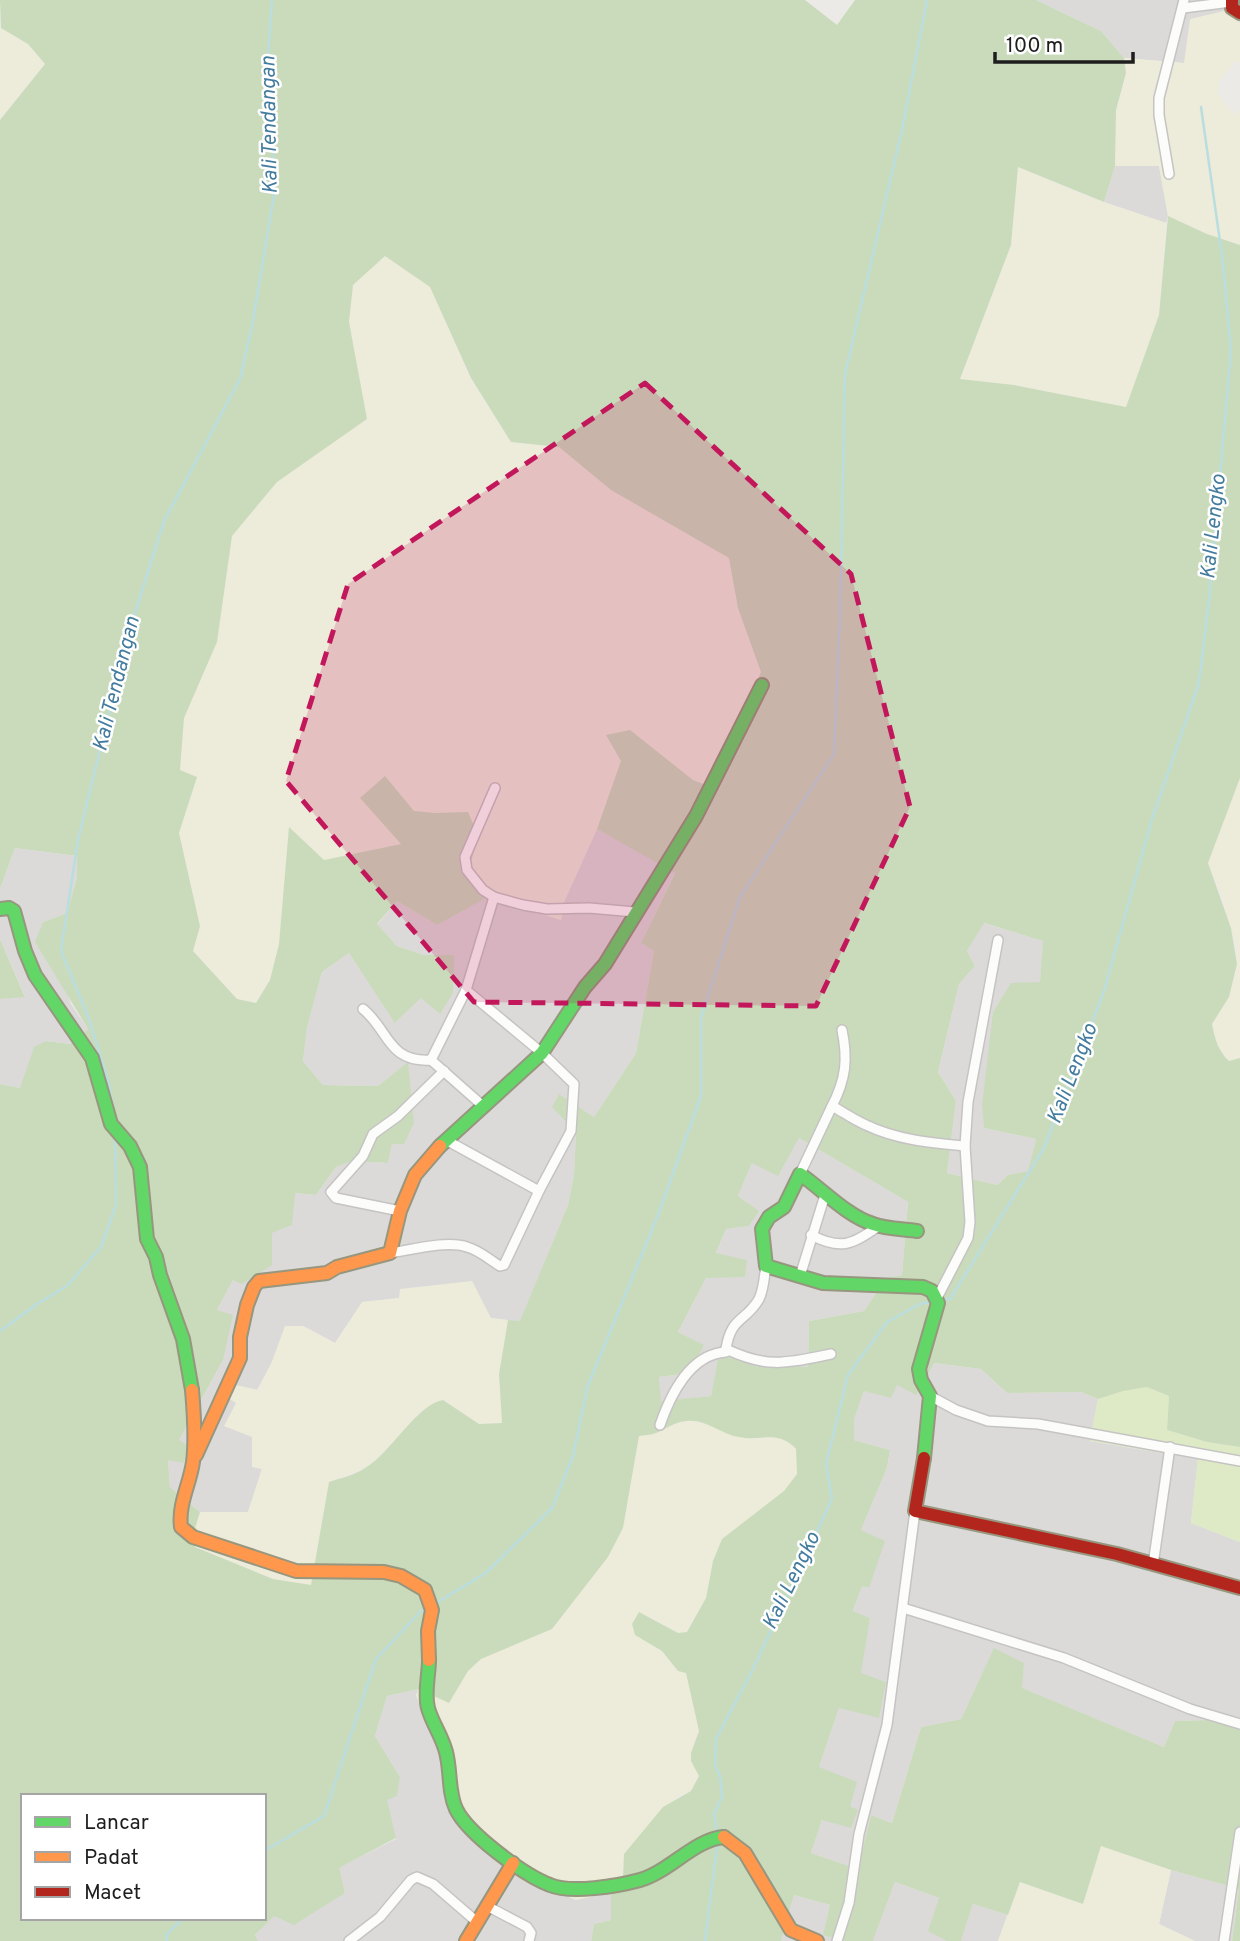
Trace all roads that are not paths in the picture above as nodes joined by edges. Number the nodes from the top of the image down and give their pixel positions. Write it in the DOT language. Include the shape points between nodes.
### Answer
graph roads {
  1 [pos="1231,1"];
  2 [pos="1183,4"];
  3 [pos="1240,13"];
  4 [pos="1169,174"];
  5 [pos="762,685"];
  6 [pos="495,788"];
  7 [pos="494,897"];
  8 [pos="0,909"];
  9 [pos="635,912"];
  10 [pos="998,940"];
  11 [pos="466,990"];
  12 [pos="363,1009"];
  13 [pos="842,1030"];
  14 [pos="542,1053"];
  15 [pos="430,1060"];
  16 [pos="444,1071"];
  17 [pos="484,1105"];
  18 [pos="832,1105"];
  19 [pos="446,1140"];
  20 [pos="965,1146"];
  21 [pos="800,1174"];
  22 [pos="539,1191"];
  23 [pos="825,1195"];
  24 [pos="400,1211"];
  25 [pos="879,1226"];
  26 [pos="917,1231"];
  27 [pos="811,1235"];
  28 [pos="390,1253"];
  29 [pos="766,1266"];
  30 [pos="800,1276"];
  31 [pos="938,1300"];
  32 [pos="726,1349"];
  33 [pos="831,1354"];
  34 [pos="930,1396"];
  35 [pos="660,1425"];
  36 [pos="1170,1447"];
  37 [pos="1240,1461"];
  38 [pos="193,1462"];
  39 [pos="915,1511"];
  40 [pos="1153,1564"];
  41 [pos="1240,1588"];
  42 [pos="903,1608"];
  43 [pos="1240,1724"];
  44 [pos="1240,1832"];
  45 [pos="513,1863"];
  46 [pos="487,1906"];
  47 [pos="477,1922"];
  48 [pos="794,1937"];
  49 [pos="349,1941"];
  50 [pos="466,1941"];
  51 [pos="529,1941"];
  52 [pos="817,1941"];
  53 [pos="836,1941"];
  54 [pos="1224,1941"];
  1 -- 2 [label="street"];
  1 -- 3 [label="street"];
  2 -- 4 [label="street" via="1159,98"];
  5 -- 9 [label="street" via="696,816"];
  6 -- 7 [label="street" via="465,857 472,879"];
  7 -- 9 [label="street" via="547,909"];
  7 -- 11 [label="street"];
  8 -- 38 [label="street" via="14,911 35,975 92,1058 115,1127 139,1167 147,1239 183,1339 194,1409"];
  9 -- 14 [label="street" via="605,964"];
  10 -- 20 [label="street" via="968,1102"];
  11 -- 14 [label="street"];
  11 -- 15 [label="street"];
  12 -- 15 [label="street" via="400,1054"];
  13 -- 18 [label="street" via="846,1069"];
  14 -- 17 [label="street"];
  14 -- 22 [label="street" via="575,1089 571,1131"];
  15 -- 16 [label="street"];
  16 -- 17 [label="street"];
  16 -- 24 [label="street" via="373,1135 363,1156 331,1192 336,1198"];
  17 -- 19 [label="street"];
  18 -- 20 [label="street" via="892,1135"];
  18 -- 21 [label="street"];
  19 -- 22 [label="street"];
  19 -- 24 [label="street" via="415,1175"];
  20 -- 31 [label="street" via="968,1238"];
  21 -- 23 [label="street"];
  21 -- 29 [label="street" via="784,1207 769,1217 762,1229"];
  22 -- 28 [label="street" via="502,1267 462,1245"];
  23 -- 25 [label="street"];
  23 -- 27 [label="street"];
  24 -- 28 [label="street"];
  25 -- 26 [label="street"];
  25 -- 27 [label="street" via="846,1245"];
  27 -- 30 [label="street"];
  28 -- 38 [label="street" via="327,1273 259,1280 247,1305 240,1358"];
  29 -- 30 [label="street"];
  29 -- 32 [label="street" via="758,1300 733,1327"];
  30 -- 31 [label="street" via="837,1284 917,1286 932,1291"];
  31 -- 34 [label="street" via="919,1368"];
  32 -- 33 [label="street" via="778,1364"];
  32 -- 35 [label="street" via="698,1363 685,1377"];
  34 -- 36 [label="street" via="988,1421 1038,1424"];
  34 -- 39 [label="street"];
  36 -- 37 [label="street"];
  36 -- 40 [label="street"];
  38 -- 45 [label="street" via="180,1519 181,1527 193,1537 296,1570 384,1572 425,1590 430,1604 426,1700 446,1750 455,1808 473,1833"];
  39 -- 40 [label="street"];
  39 -- 42 [label="street"];
  40 -- 41 [label="street"];
  42 -- 43 [label="street" via="1064,1658 1166,1700"];
  42 -- 53 [label="street" via="887,1725 859,1834 849,1903"];
  44 -- 54 [label="street"];
  45 -- 46 [label="street"];
  45 -- 48 [label="street" via="551,1886 593,1888 640,1880 719,1838 745,1853"];
  46 -- 47 [label="street"];
  46 -- 51 [label="street" via="527,1927"];
  47 -- 49 [label="street" via="433,1884 417,1877 380,1917"];
  47 -- 50 [label="street"];
  48 -- 52 [label="street"];
}
